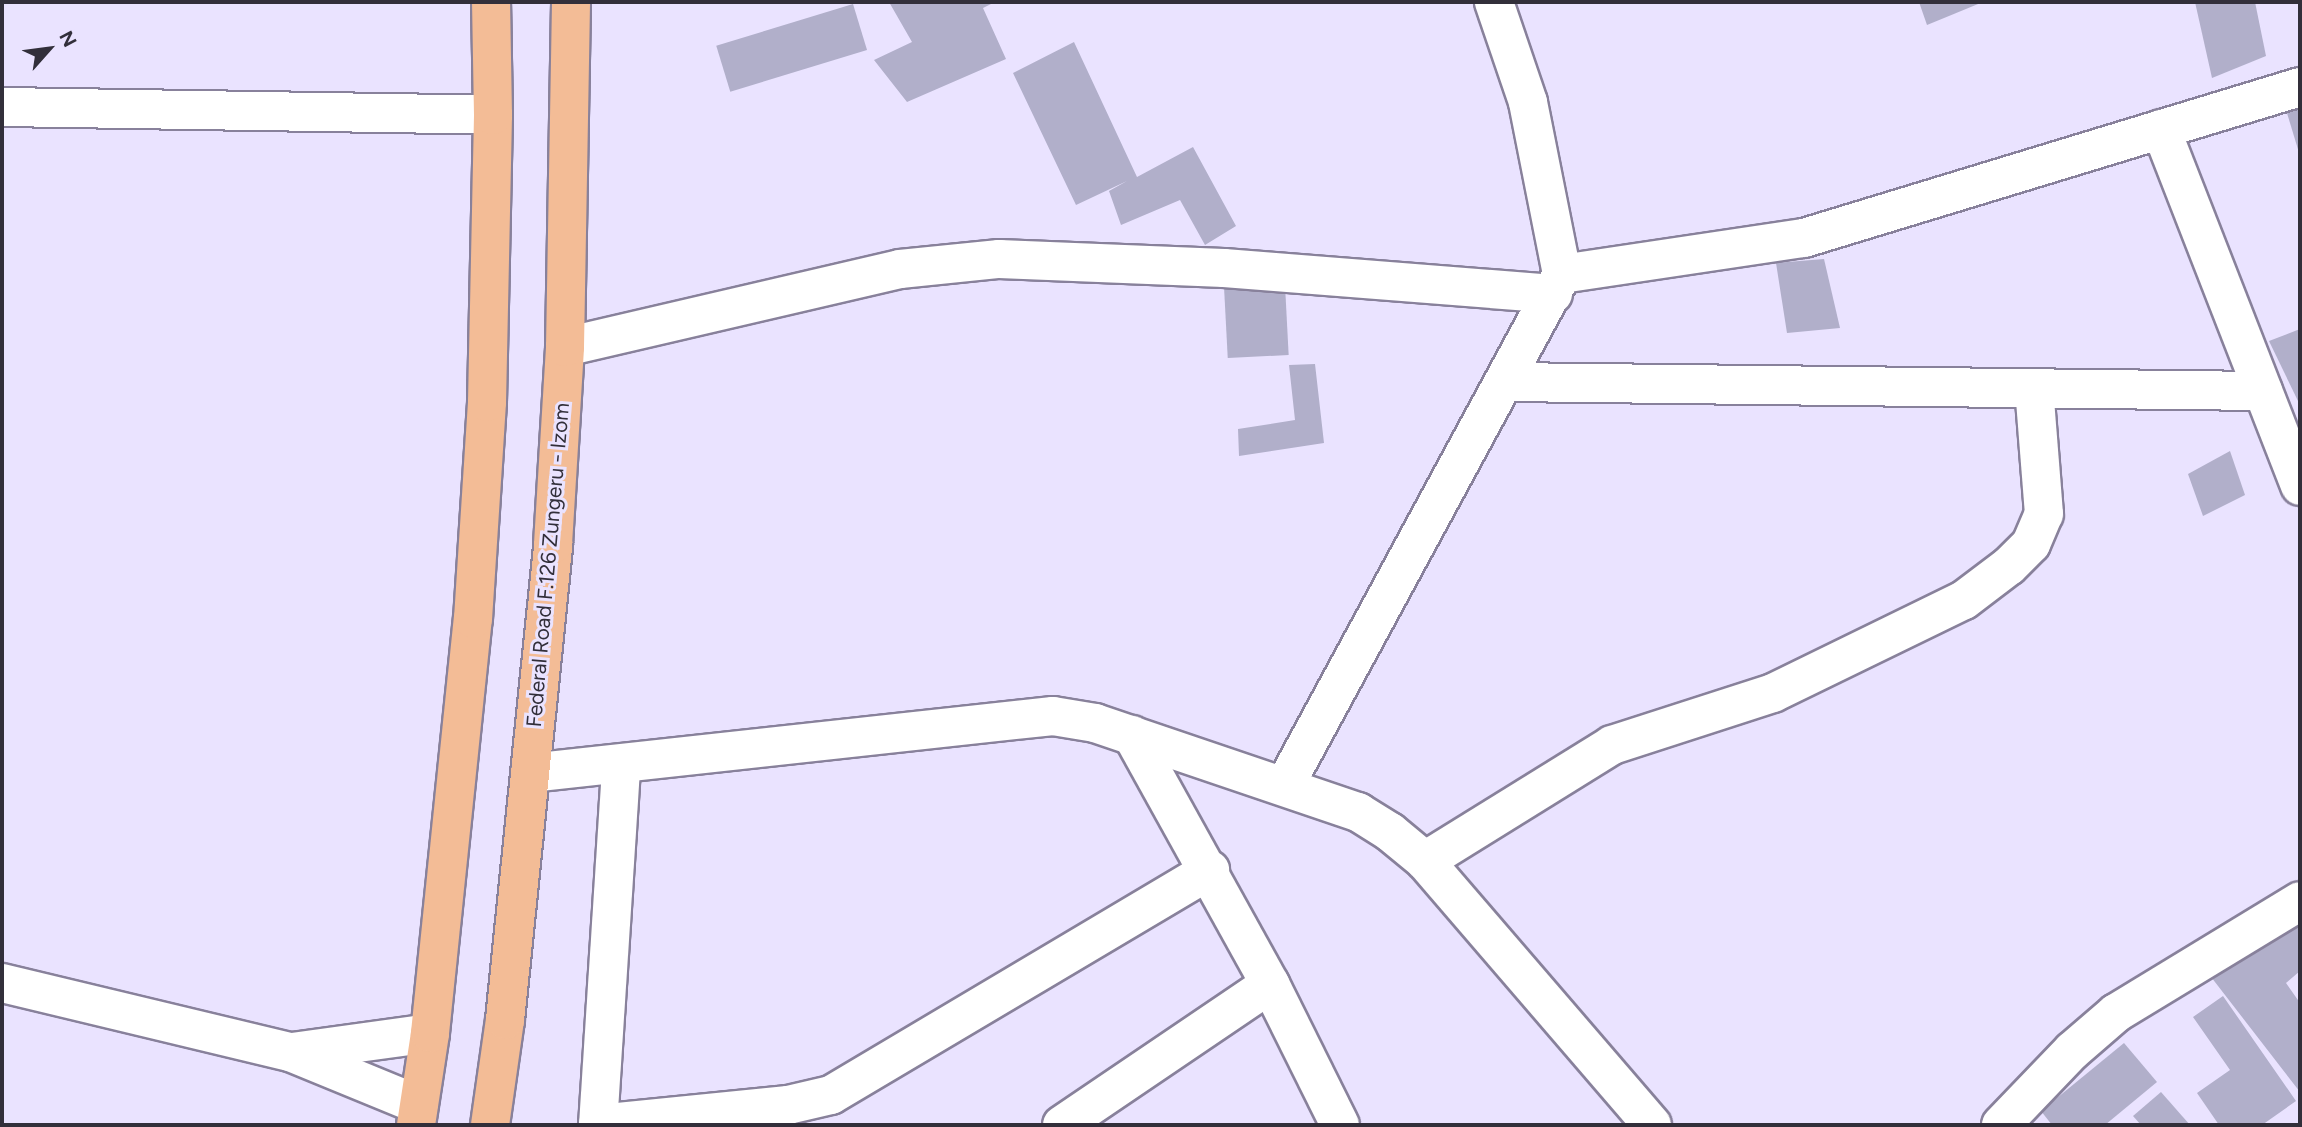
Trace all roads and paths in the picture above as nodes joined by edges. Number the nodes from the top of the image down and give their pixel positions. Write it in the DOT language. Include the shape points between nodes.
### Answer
graph roads {
  1 [pos="491,2"];
  2 [pos="571,2"];
  3 [pos="1494,2"];
  4 [pos="2300,87"];
  5 [pos="2,107"];
  6 [pos="493,115"];
  7 [pos="2161,129"];
  8 [pos="1557,284"];
  9 [pos="565,347"];
  10 [pos="1505,382"];
  11 [pos="2034,388"];
  12 [pos="2263,391"];
  13 [pos="2300,486"];
  14 [pos="1132,735"];
  15 [pos="621,765"];
  16 [pos="530,773"];
  17 [pos="1285,785"];
  18 [pos="1425,861"];
  19 [pos="1210,870"];
  20 [pos="2300,901"];
  21 [pos="2,983"];
  22 [pos="1270,984"];
  23 [pos="430,1033"];
  24 [pos="290,1052"];
  25 [pos="418,1115"];
  26 [pos="490,1125"];
  27 [pos="598,1125"];
  28 [pos="1062,1125"];
  29 [pos="1340,1125"];
  30 [pos="1651,1125"];
  31 [pos="2001,1125"];
  1 -- 6 [label="main road"];
  2 -- 9 [label="main road, Federal Road F.126 Zungeru - Izom"];
  3 -- 8 [label="street" via="1528,102"];
  4 -- 7 [label="street"];
  5 -- 6 [label="street"];
  6 -- 23 [label="main road" via="487,402 473,619"];
  7 -- 8 [label="street" via="1804,238"];
  7 -- 12 [label="street"];
  8 -- 9 [label="street" via="999,259 900,269"];
  8 -- 10 [label="street"];
  9 -- 16 [label="main road, Federal Road F.126 Zungeru - Izom" via="553,544"];
  10 -- 11 [label="street"];
  10 -- 17 [label="street"];
  11 -- 12 [label="street"];
  11 -- 18 [label="street" via="2044,513 2031,544 2009,566 1964,600 1773,692 1612,745"];
  12 -- 13 [label="street"];
  14 -- 15 [label="street" via="1053,716"];
  14 -- 17 [label="street"];
  14 -- 19 [label="street"];
  15 -- 16 [label="street"];
  15 -- 27 [label="street"];
  16 -- 26 [label="main road, Federal Road F.126 Zungeru - Izom"];
  17 -- 18 [label="street" via="1359,812"];
  18 -- 30 [label="street"];
  19 -- 22 [label="street"];
  19 -- 27 [label="street" via="831,1095 788,1105"];
  20 -- 31 [label="street" via="2116,1013"];
  21 -- 24 [label="street"];
  22 -- 28 [label="street"];
  22 -- 29 [label="street"];
  23 -- 24 [label="street"];
  23 -- 25 [label="main road"];
  24 -- 25 [label="street"];
}
